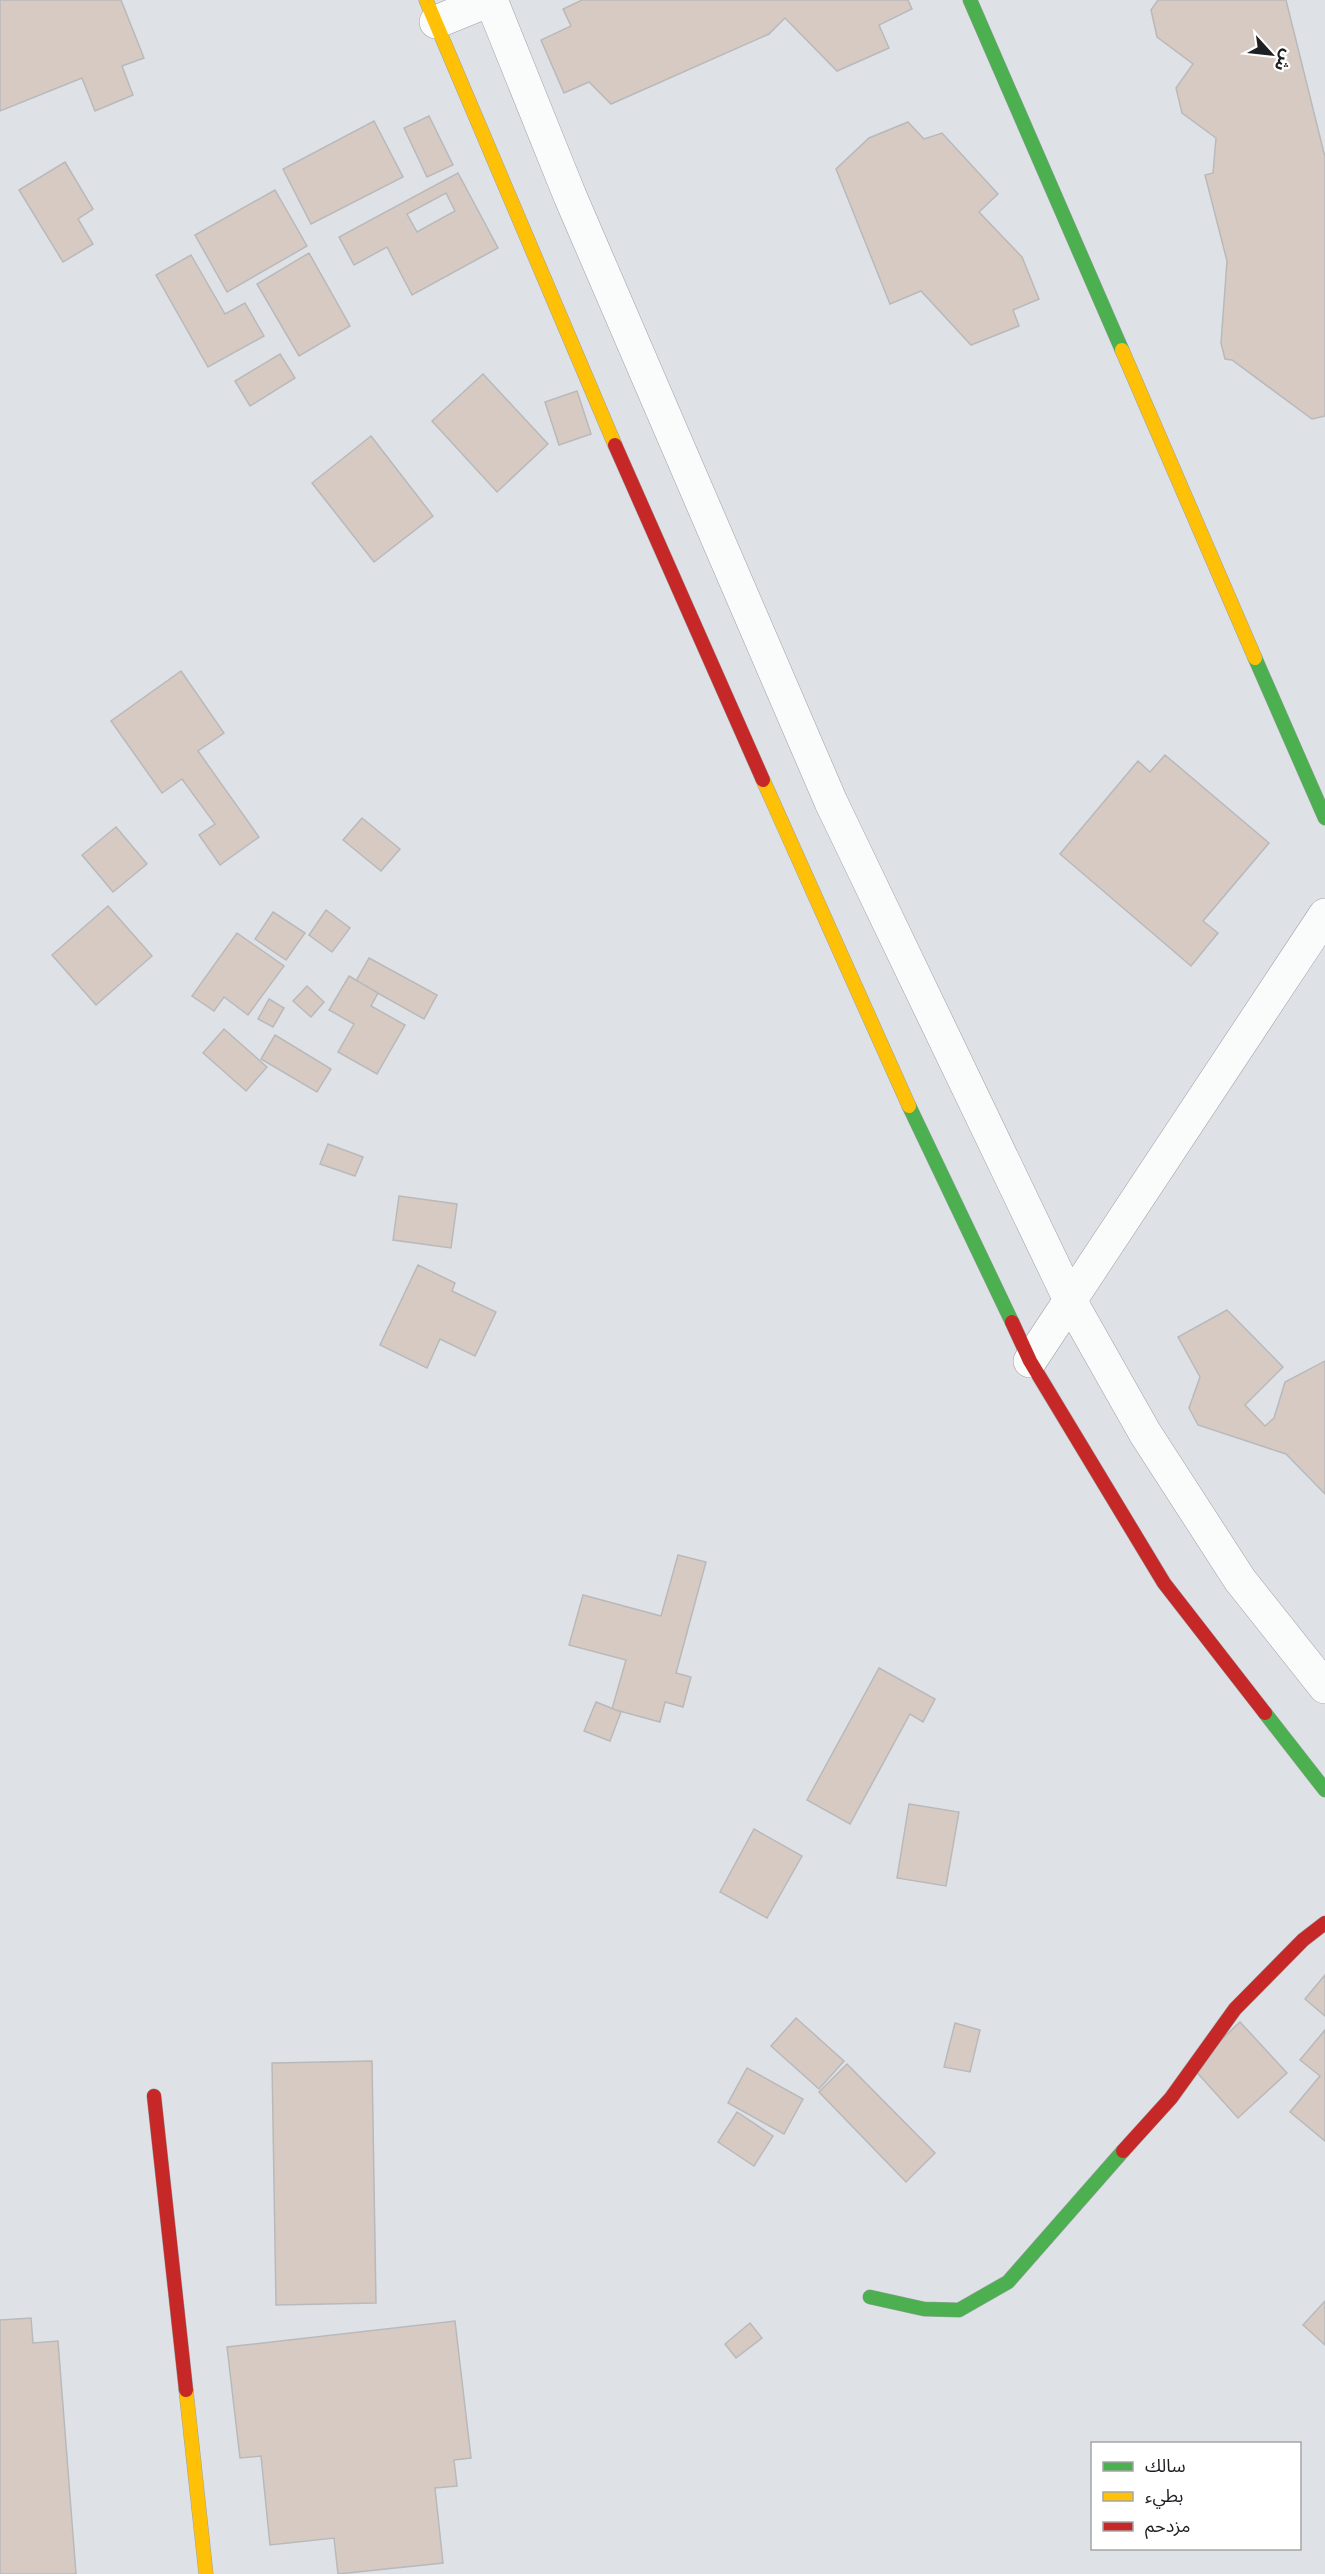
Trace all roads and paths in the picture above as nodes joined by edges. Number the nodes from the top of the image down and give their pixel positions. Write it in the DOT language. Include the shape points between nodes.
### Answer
graph roads {
  1 [pos="490,0"];
  2 [pos="970,0"];
  3 [pos="431,11"];
  4 [pos="1325,818"];
  5 [pos="1325,915"];
  6 [pos="1071,1302"];
  7 [pos="1030,1361"];
  8 [pos="1325,1687"];
  9 [pos="1325,1790"];
  10 [pos="1325,1923"];
  11 [pos="154,2096"];
  12 [pos="870,2297"];
  13 [pos="206,2574"];
  1 -- 3 [label="street"];
  1 -- 6 [label="street" via="570,196 831,802"];
  2 -- 4 [label="street"];
  3 -- 7 [label="street" via="605,423 877,1038"];
  5 -- 6 [label="street"];
  6 -- 7 [label="street"];
  6 -- 8 [label="street" via="1146,1432 1240,1580"];
  7 -- 9 [label="street" via="1164,1583"];
  10 -- 12 [label="street" via="1235,2009 1171,2098 1008,2282 959,2310 924,2309"];
  11 -- 13 [label="street"];
}
